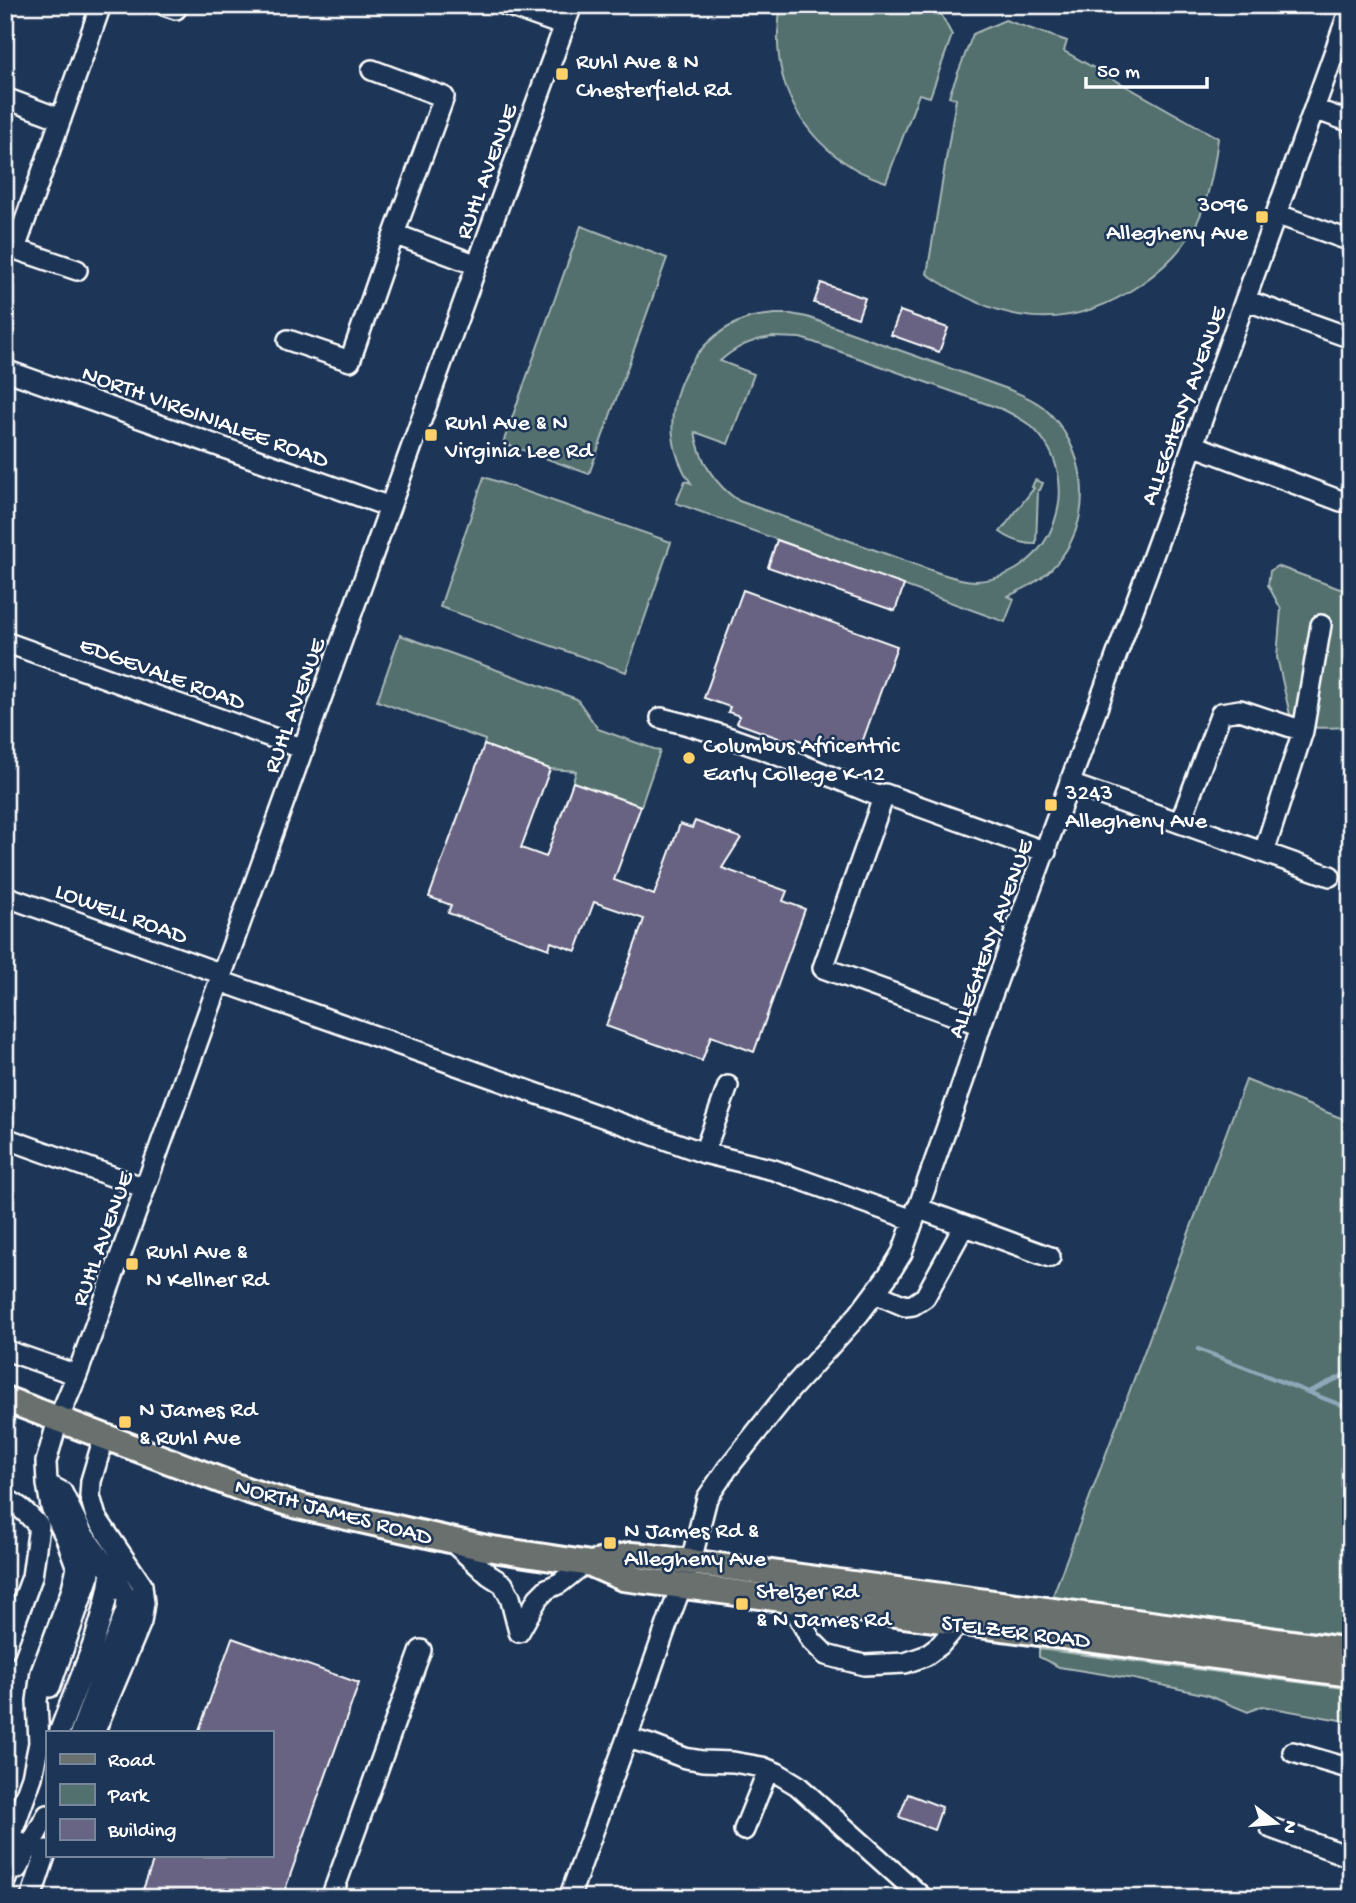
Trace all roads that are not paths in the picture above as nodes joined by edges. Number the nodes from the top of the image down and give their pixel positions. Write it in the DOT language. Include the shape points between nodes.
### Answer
graph roads {
  1 [pos="101,5"];
  2 [pos="506,5"];
  3 [pos="572,5"];
  4 [pos="1349,19"];
  5 [pos="565,26"];
  6 [pos="372,70"];
  7 [pos="5,98"];
  8 [pos="1314,109"];
  9 [pos="61,119"];
  10 [pos="1351,122"];
  11 [pos="1276,214"];
  12 [pos="394,234"];
  13 [pos="1351,241"];
  14 [pos="477,265"];
  15 [pos="76,270"];
  16 [pos="1245,300"];
  17 [pos="1351,338"];
  18 [pos="288,340"];
  19 [pos="5,370"];
  20 [pos="1193,445"];
  21 [pos="1351,501"];
  22 [pos="390,507"];
  23 [pos="1321,625"];
  24 [pos="5,642"];
  25 [pos="662,718"];
  26 [pos="1303,731"];
  27 [pos="304,749"];
  28 [pos="1070,784"];
  29 [pos="883,798"];
  30 [pos="1180,822"];
  31 [pos="1046,852"];
  32 [pos="1264,852"];
  33 [pos="1330,876"];
  34 [pos="5,896"];
  35 [pos="221,977"];
  36 [pos="981,1025"];
  37 [pos="728,1086"];
  38 [pos="5,1138"];
  39 [pos="704,1153"];
  40 [pos="145,1188"];
  41 [pos="915,1214"];
  42 [pos="964,1226"];
  43 [pos="1050,1256"];
  44 [pos="875,1293"];
  45 [pos="5,1350"];
  46 [pos="77,1375"];
  47 [pos="5,1399"];
  48 [pos="58,1420"];
  49 [pos="104,1437"];
  50 [pos="47,1484"];
  51 [pos="5,1499"];
  52 [pos="82,1533"];
  53 [pos="451,1541"];
  54 [pos="691,1562"];
  55 [pos="588,1563"];
  56 [pos="111,1572"];
  57 [pos="681,1586"];
  58 [pos="790,1601"];
  59 [pos="959,1623"];
  60 [pos="5,1649"];
  61 [pos="421,1650"];
  62 [pos="1351,1651"];
  63 [pos="1351,1674"];
  64 [pos="60,1731"];
  65 [pos="81,1731"];
  66 [pos="95,1731"];
  67 [pos="628,1738"];
  68 [pos="39,1743"];
  69 [pos="1293,1752"];
  70 [pos="46,1767"];
  71 [pos="1351,1769"];
  72 [pos="768,1770"];
  73 [pos="46,1817"];
  74 [pos="1271,1828"];
  75 [pos="744,1830"];
  76 [pos="5,1853"];
  77 [pos="46,1853"];
  78 [pos="1351,1857"];
  79 [pos="5,1883"];
  80 [pos="5,1889"];
  81 [pos="31,1898"];
  82 [pos="331,1898"];
  83 [pos="569,1898"];
  84 [pos="923,1898"];
  1 -- 9 [label="street"];
  2 -- 5 [label="street"];
  3 -- 5 [label="street, RUHL AVENUE"];
  4 -- 8 [label="street, ALLEGHENY AVENUE"];
  5 -- 14 [label="street, RUHL AVENUE"];
  6 -- 12 [label="street" via="443,97"];
  7 -- 9 [label="street"];
  8 -- 10 [label="street"];
  8 -- 11 [label="street, ALLEGHENY AVENUE"];
  9 -- 15 [label="street" via="15,248"];
  11 -- 13 [label="street"];
  11 -- 16 [label="street, ALLEGHENY AVENUE"];
  12 -- 14 [label="street"];
  12 -- 18 [label="street" via="350,361"];
  14 -- 22 [label="street, RUHL AVENUE"];
  16 -- 17 [label="street"];
  16 -- 20 [label="street, ALLEGHENY AVENUE"];
  19 -- 22 [label="street, NORTH VIRGINIALEE ROAD"];
  20 -- 21 [label="street"];
  20 -- 28 [label="street, ALLEGHENY AVENUE"];
  22 -- 27 [label="street, RUHL AVENUE"];
  23 -- 26 [label="street"];
  24 -- 27 [label="street, EDGEVALE ROAD"];
  25 -- 29 [label="street" via="721,734"];
  26 -- 30 [label="street" via="1240,710 1221,713"];
  26 -- 32 [label="street"];
  27 -- 35 [label="street, RUHL AVENUE"];
  28 -- 30 [label="street"];
  28 -- 31 [label="street, ALLEGHENY AVENUE"];
  29 -- 31 [label="street" via="885,794"];
  29 -- 36 [label="street" via="823,968"];
  30 -- 32 [label="street"];
  31 -- 36 [label="street, ALLEGHENY AVENUE"];
  32 -- 33 [label="street"];
  34 -- 35 [label="street, LOWELL ROAD"];
  35 -- 39 [label="street, LOWELL ROAD"];
  35 -- 40 [label="street, RUHL AVENUE"];
  36 -- 41 [label="street, ALLEGHENY AVENUE"];
  37 -- 39 [label="street"];
  38 -- 40 [label="street"];
  39 -- 41 [label="street, LOWELL ROAD"];
  40 -- 46 [label="street, RUHL AVENUE"];
  41 -- 42 [label="street, LOWELL ROAD"];
  41 -- 44 [label="street, ALLEGHENY AVENUE" via="902,1254"];
  42 -- 43 [label="street, LOWELL ROAD"];
  42 -- 44 [label="street" via="920,1302 905,1306"];
  44 -- 54 [label="street, ALLEGHENY AVENUE" via="790,1390 707,1498"];
  45 -- 46 [label="street"];
  46 -- 48 [label="street, RUHL AVENUE"];
  47 -- 48 [label="main road, NORTH JAMES ROAD"];
  48 -- 49 [label="main road, NORTH JAMES ROAD"];
  48 -- 50 [label="street, RUHL AVENUE" via="46,1462"];
  49 -- 53 [label="main road, NORTH JAMES ROAD" via="285,1502"];
  49 -- 66 [label="street" via="90,1496 96,1517 142,1585 145,1603"];
  50 -- 52 [label="street" via="62,1493"];
  50 -- 68 [label="street, RUHL AVENUE" via="51,1507 77,1567 41,1672"];
  51 -- 60 [label="street" via="39,1526 32,1577"];
  52 -- 56 [label="street"];
  52 -- 68 [label="street" via="90,1573 46,1701"];
  53 -- 55 [label="main road, NORTH JAMES ROAD"];
  53 -- 55 [label="street" via="503,1584 519,1632 538,1598"];
  54 -- 55 [label="main road, NORTH JAMES ROAD" via="631,1555"];
  54 -- 57 [label="street"];
  54 -- 62 [label="main road, STELZER ROAD"];
  55 -- 57 [label="main road, NORTH JAMES ROAD" via="622,1578"];
  56 -- 64 [label="street" via="101,1617"];
  56 -- 65 [label="street" via="127,1598 126,1610"];
  57 -- 58 [label="main road, STELZER ROAD"];
  57 -- 67 [label="street"];
  58 -- 59 [label="main road, STELZER ROAD"];
  58 -- 59 [label="street" via="811,1640 826,1655 864,1665 905,1663 925,1656"];
  59 -- 63 [label="main road, STELZER ROAD"];
  61 -- 82 [label="street"];
  67 -- 72 [label="street" via="685,1758"];
  67 -- 83 [label="street"];
  68 -- 76 [label="street"];
  69 -- 71 [label="street"];
  70 -- 79 [label="street"];
  72 -- 75 [label="street"];
  72 -- 84 [label="street" via="797,1785"];
  73 -- 80 [label="street"];
  74 -- 78 [label="street"];
  77 -- 81 [label="street"];
}
